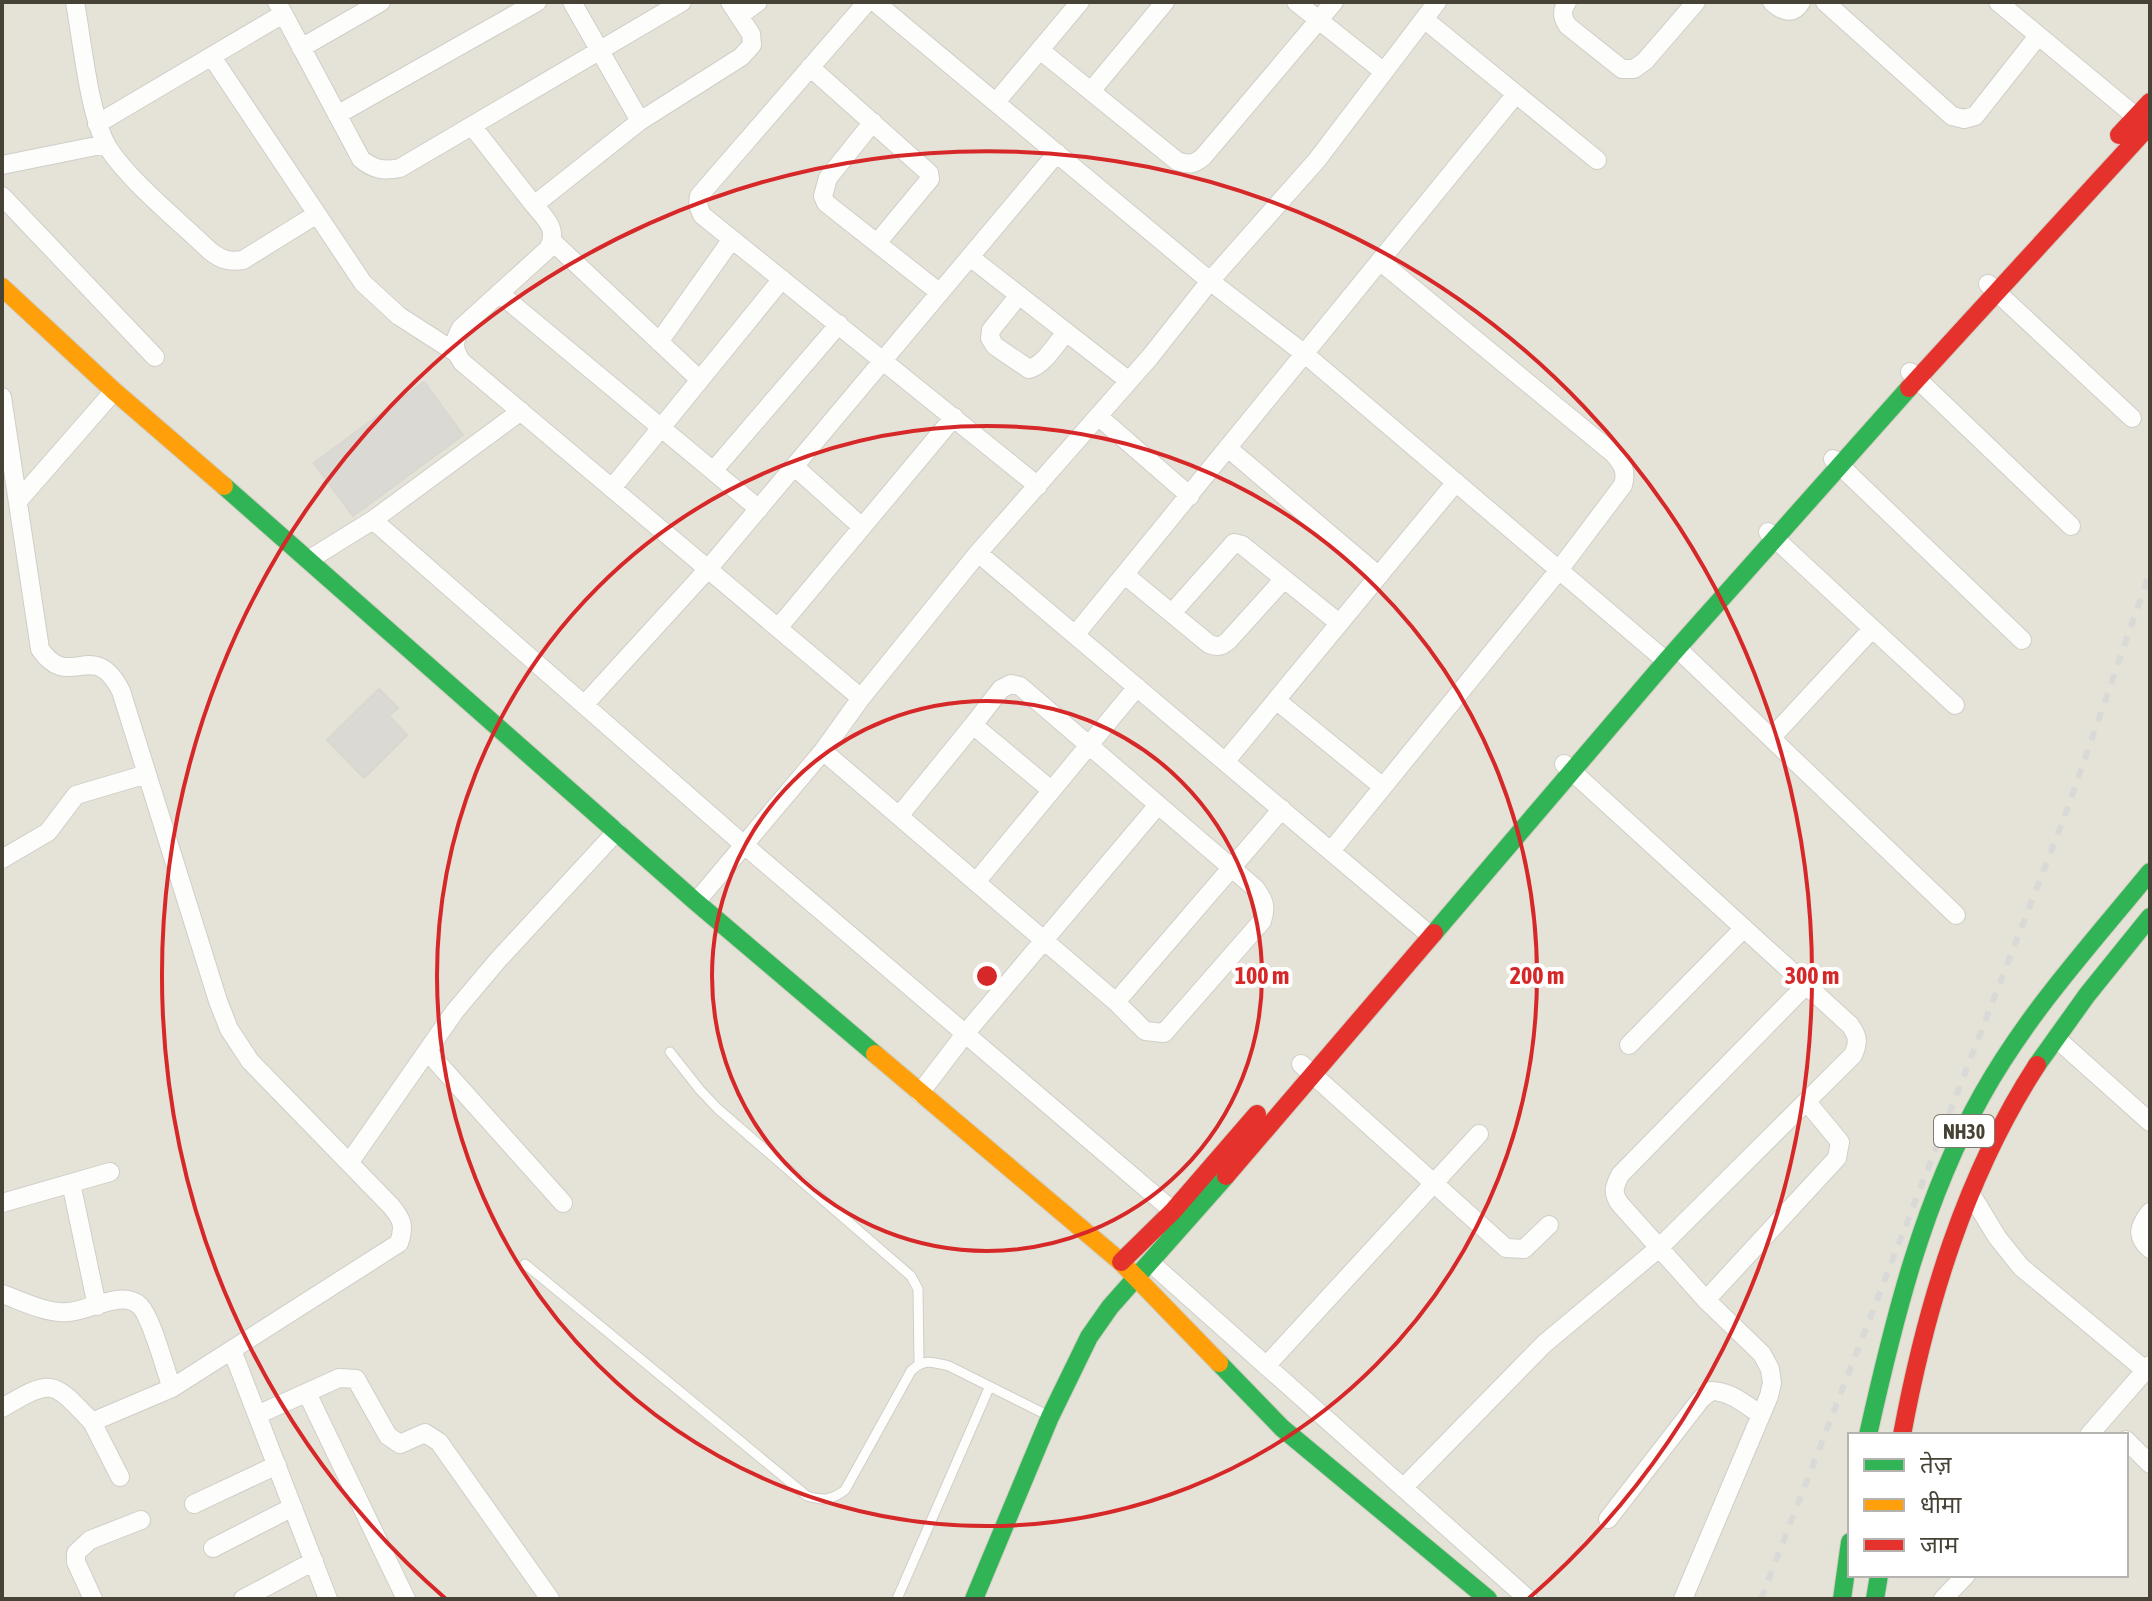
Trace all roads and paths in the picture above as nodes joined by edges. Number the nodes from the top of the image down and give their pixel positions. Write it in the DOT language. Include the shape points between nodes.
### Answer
graph roads {
  1 [pos="75,2"];
  2 [pos="537,2"];
  3 [pos="572,2"];
  4 [pos="682,2"];
  5 [pos="758,2"];
  6 [pos="867,2"];
  7 [pos="875,2"];
  8 [pos="1165,2"];
  9 [pos="1296,2"];
  10 [pos="1334,2"];
  11 [pos="1437,2"];
  12 [pos="1567,2"];
  13 [pos="1696,2"];
  14 [pos="1772,2"];
  15 [pos="1801,2"];
  16 [pos="1825,2"];
  17 [pos="1998,2"];
  18 [pos="371,5"];
  19 [pos="1072,5"];
  20 [pos="280,8"];
  21 [pos="735,9"];
  22 [pos="1424,19"];
  23 [pos="1318,20"];
  24 [pos="2038,36"];
  25 [pos="301,48"];
  26 [pos="1040,50"];
  27 [pos="599,51"];
  28 [pos="212,57"];
  29 [pos="810,67"];
  30 [pos="1384,72"];
  31 [pos="1091,91"];
  32 [pos="1516,94"];
  33 [pos="996,102"];
  34 [pos="2150,102"];
  35 [pos="337,115"];
  36 [pos="640,121"];
  37 [pos="873,122"];
  38 [pos="97,124"];
  39 [pos="2144,124"];
  40 [pos="472,126"];
  41 [pos="106,144"];
  42 [pos="1057,153"];
  43 [pos="1597,160"];
  44 [pos="2,165"];
  45 [pos="2,196"];
  46 [pos="534,205"];
  47 [pos="317,214"];
  48 [pos="732,239"];
  49 [pos="552,241"];
  50 [pos="877,243"];
  51 [pos="970,257"];
  52 [pos="1381,262"];
  53 [pos="782,279"];
  54 [pos="1210,281"];
  55 [pos="2,287"];
  56 [pos="1992,287"];
  57 [pos="499,293"];
  58 [pos="940,293"];
  59 [pos="1019,295"];
  60 [pos="839,324"];
  61 [pos="1066,332"];
  62 [pos="659,342"];
  63 [pos="455,352"];
  64 [pos="1306,355"];
  65 [pos="155,357"];
  66 [pos="885,360"];
  67 [pos="1913,376"];
  68 [pos="700,380"];
  69 [pos="1129,381"];
  70 [pos="114,391"];
  71 [pos="2,397"];
  72 [pos="521,411"];
  73 [pos="1098,416"];
  74 [pos="954,417"];
  75 [pos="2132,418"];
  76 [pos="661,427"];
  77 [pos="1229,449"];
  78 [pos="1836,462"];
  79 [pos="795,467"];
  80 [pos="713,471"];
  81 [pos="1456,482"];
  82 [pos="1038,486"];
  83 [pos="612,488"];
  84 [pos="1190,496"];
  85 [pos="18,501"];
  86 [pos="759,509"];
  87 [pos="373,520"];
  88 [pos="2071,526"];
  89 [pos="862,527"];
  90 [pos="1772,536"];
  91 [pos="978,553"];
  92 [pos="310,559"];
  93 [pos="708,569"];
  94 [pos="1559,570"];
  95 [pos="1125,575"];
  96 [pos="1379,576"];
  97 [pos="1284,579"];
  98 [pos="1172,613"];
  99 [pos="1339,623"];
  100 [pos="778,628"];
  101 [pos="1872,629"];
  102 [pos="1075,635"];
  103 [pos="2022,640"];
  104 [pos="1667,654"];
  105 [pos="1137,687"];
  106 [pos="861,698"];
  107 [pos="1276,700"];
  108 [pos="584,705"];
  109 [pos="1955,705"];
  110 [pos="973,725"];
  111 [pos="1771,738"];
  112 [pos="1089,745"];
  113 [pos="823,751"];
  114 [pos="1225,762"];
  115 [pos="1568,768"];
  116 [pos="147,774"];
  117 [pos="1383,787"];
  118 [pos="1051,790"];
  119 [pos="1158,805"];
  120 [pos="1282,809"];
  121 [pos="899,816"];
  122 [pos="617,831"];
  123 [pos="743,844"];
  124 [pos="1331,851"];
  125 [pos="2,859"];
  126 [pos="1232,868"];
  127 [pos="2150,872"];
  128 [pos="976,882"];
  129 [pos="696,902"];
  130 [pos="1956,915"];
  131 [pos="2150,917"];
  132 [pos="1744,928"];
  133 [pos="1426,932"];
  134 [pos="1044,940"];
  135 [pos="1806,985"];
  136 [pos="1116,1002"];
  137 [pos="965,1034"];
  138 [pos="2057,1039"];
  139 [pos="1629,1045"];
  140 [pos="427,1051"];
  141 [pos="670,1052"];
  142 [pos="1307,1069"];
  143 [pos="920,1093"];
  144 [pos="1807,1102"];
  145 [pos="2150,1122"];
  146 [pos="1479,1134"];
  147 [pos="349,1163"];
  148 [pos="110,1172"];
  149 [pos="1435,1182"];
  150 [pos="71,1183"];
  151 [pos="1971,1194"];
  152 [pos="2,1203"];
  153 [pos="563,1203"];
  154 [pos="1173,1211"];
  155 [pos="2150,1212"];
  156 [pos="1549,1225"];
  157 [pos="1659,1248"];
  158 [pos="2150,1249"];
  159 [pos="1121,1262"];
  160 [pos="1151,1263"];
  161 [pos="525,1264"];
  162 [pos="1137,1278"];
  163 [pos="2,1294"];
  164 [pos="1706,1300"];
  165 [pos="97,1306"];
  166 [pos="232,1350"];
  167 [pos="919,1363"];
  168 [pos="1266,1366"];
  169 [pos="2148,1368"];
  170 [pos="172,1388"];
  171 [pos="989,1388"];
  172 [pos="307,1393"];
  173 [pos="2,1408"];
  174 [pos="257,1415"];
  175 [pos="1761,1415"];
  176 [pos="1050,1417"];
  177 [pos="2104,1418"];
  178 [pos="92,1422"];
  179 [pos="1868,1433"];
  180 [pos="1902,1433"];
  181 [pos="2091,1433"];
  182 [pos="2119,1433"];
  183 [pos="2128,1442"];
  184 [pos="2150,1464"];
  185 [pos="277,1465"];
  186 [pos="120,1477"];
  187 [pos="1403,1488"];
  188 [pos="194,1504"];
  189 [pos="293,1507"];
  190 [pos="1608,1519"];
  191 [pos="141,1520"];
  192 [pos="213,1548"];
  193 [pos="1848,1556"];
  194 [pos="314,1561"];
  195 [pos="1879,1577"];
  196 [pos="1964,1577"];
  197 [pos="93,1599"];
  198 [pos="243,1599"];
  199 [pos="328,1599"];
  200 [pos="406,1599"];
  201 [pos="550,1599"];
  202 [pos="897,1599"];
  203 [pos="974,1599"];
  204 [pos="1488,1599"];
  205 [pos="1528,1599"];
  206 [pos="1683,1599"];
  207 [pos="1842,1599"];
  208 [pos="1875,1599"];
  209 [pos="1943,1599"];
  1 -- 38 [label="street"];
  2 -- 35 [label="street"];
  3 -- 27 [label="street"];
  4 -- 27 [label="street"];
  5 -- 21 [label="street"];
  6 -- 29 [label="street"];
  7 -- 33 [label="street"];
  8 -- 31 [label="street"];
  9 -- 23 [label="street"];
  10 -- 23 [label="street"];
  11 -- 22 [label="street"];
  12 -- 13 [label="street" via="1563,19 1568,26 1622,69 1634,69"];
  14 -- 15 [label="street" via="1791,11"];
  16 -- 24 [label="street" via="1952,116 1964,119 1975,116"];
  17 -- 24 [label="street"];
  18 -- 25 [label="street"];
  19 -- 26 [label="street"];
  20 -- 25 [label="street"];
  20 -- 28 [label="street"];
  21 -- 36 [label="street" via="752,45"];
  22 -- 30 [label="street"];
  22 -- 32 [label="street"];
  23 -- 30 [label="street"];
  23 -- 31 [label="street" via="1194,164 1177,161"];
  24 -- 39 [label="street"];
  25 -- 35 [label="street"];
  26 -- 31 [label="street"];
  26 -- 33 [label="street"];
  27 -- 36 [label="street"];
  27 -- 40 [label="street"];
  28 -- 38 [label="street"];
  28 -- 47 [label="street"];
  29 -- 37 [label="street"];
  29 -- 48 [label="street" via="699,196 702,215"];
  30 -- 54 [label="street" via="1317,160"];
  32 -- 43 [label="street"];
  32 -- 52 [label="street"];
  33 -- 42 [label="street"];
  34 -- 39 [label="main road"];
  35 -- 40 [label="street" via="361,159 372,168 387,170 400,168"];
  36 -- 46 [label="street"];
  37 -- 50 [label="street" via="828,178 823,196"];
  37 -- 50 [label="street" via="924,167 930,179"];
  38 -- 41 [label="street"];
  39 -- 56 [label="main road"];
  40 -- 46 [label="street"];
  41 -- 44 [label="street"];
  41 -- 47 [label="street" via="119,163 221,260 243,260"];
  42 -- 51 [label="street"];
  42 -- 54 [label="street"];
  45 -- 65 [label="street"];
  46 -- 49 [label="street" via="551,225"];
  47 -- 63 [label="street" via="378,299"];
  48 -- 53 [label="street"];
  48 -- 62 [label="street"];
  49 -- 57 [label="street"];
  49 -- 62 [label="street"];
  50 -- 58 [label="street"];
  51 -- 58 [label="street"];
  51 -- 59 [label="street"];
  52 -- 64 [label="street"];
  52 -- 94 [label="street" via="1623,464 1623,485"];
  53 -- 60 [label="street"];
  53 -- 68 [label="street"];
  54 -- 64 [label="street"];
  54 -- 69 [label="street"];
  55 -- 70 [label="main road"];
  56 -- 67 [label="main road"];
  56 -- 75 [label="street"];
  57 -- 63 [label="street" via="461,328"];
  57 -- 76 [label="street"];
  58 -- 66 [label="street"];
  59 -- 61 [label="street"];
  59 -- 61 [label="street" via="991,330 995,346 1029,369 1044,360"];
  60 -- 66 [label="street"];
  60 -- 80 [label="street"];
  61 -- 69 [label="street"];
  62 -- 68 [label="street"];
  63 -- 72 [label="street"];
  64 -- 77 [label="street"];
  64 -- 81 [label="street"];
  66 -- 74 [label="street"];
  66 -- 79 [label="street"];
  67 -- 78 [label="main road"];
  67 -- 88 [label="street"];
  68 -- 76 [label="street"];
  69 -- 73 [label="street"];
  70 -- 85 [label="street"];
  70 -- 92 [label="main road"];
  71 -- 85 [label="street"];
  72 -- 83 [label="street"];
  72 -- 87 [label="street"];
  73 -- 82 [label="street"];
  73 -- 84 [label="street"];
  74 -- 82 [label="street"];
  74 -- 89 [label="street"];
  76 -- 80 [label="street"];
  76 -- 83 [label="street"];
  77 -- 84 [label="street"];
  77 -- 96 [label="street"];
  78 -- 90 [label="main road"];
  78 -- 103 [label="street"];
  79 -- 86 [label="street"];
  79 -- 89 [label="street"];
  80 -- 86 [label="street"];
  81 -- 94 [label="street"];
  81 -- 96 [label="street"];
  82 -- 91 [label="street"];
  83 -- 93 [label="street"];
  84 -- 95 [label="street"];
  85 -- 116 [label="street" via="40,649 58,666 93,664 113,676"];
  86 -- 93 [label="street"];
  87 -- 92 [label="street"];
  87 -- 108 [label="street"];
  89 -- 100 [label="street"];
  90 -- 101 [label="street"];
  90 -- 104 [label="main road"];
  91 -- 102 [label="street"];
  91 -- 106 [label="street"];
  92 -- 122 [label="main road"];
  93 -- 100 [label="street"];
  93 -- 108 [label="street"];
  94 -- 104 [label="street"];
  94 -- 117 [label="street"];
  95 -- 98 [label="street"];
  95 -- 102 [label="street"];
  96 -- 99 [label="street"];
  97 -- 98 [label="street" via="1223,646 1209,644"];
  97 -- 98 [label="street" via="1234,543"];
  97 -- 99 [label="street"];
  99 -- 107 [label="street"];
  100 -- 106 [label="street"];
  101 -- 109 [label="street"];
  101 -- 111 [label="street"];
  102 -- 105 [label="street"];
  104 -- 111 [label="street"];
  104 -- 115 [label="main road"];
  105 -- 112 [label="street"];
  105 -- 114 [label="street"];
  106 -- 113 [label="street"];
  107 -- 114 [label="street"];
  107 -- 117 [label="street"];
  108 -- 123 [label="street"];
  110 -- 112 [label="street" via="1011,684"];
  110 -- 118 [label="street"];
  110 -- 121 [label="street"];
  111 -- 130 [label="street"];
  112 -- 118 [label="street"];
  112 -- 119 [label="street"];
  113 -- 121 [label="street"];
  113 -- 123 [label="street"];
  114 -- 120 [label="street"];
  115 -- 132 [label="street"];
  115 -- 133 [label="main road"];
  116 -- 125 [label="street" via="76,795 48,832"];
  116 -- 147 [label="street" via="229,1029 250,1061"];
  117 -- 124 [label="street"];
  118 -- 128 [label="street"];
  119 -- 126 [label="street"];
  119 -- 134 [label="street"];
  120 -- 124 [label="street"];
  120 -- 126 [label="street"];
  121 -- 128 [label="street"];
  122 -- 129 [label="main road"];
  122 -- 140 [label="street" via="498,960"];
  123 -- 129 [label="street"];
  123 -- 137 [label="street"];
  124 -- 133 [label="street"];
  126 -- 136 [label="street"];
  126 -- 136 [label="street" via="1264,899 1262,921 1172,1027 1164,1033 1145,1031"];
  127 -- 179 [label="main road, NH30" via="2048,996 1974,1109 1940,1185 1903,1292"];
  128 -- 134 [label="street"];
  129 -- 143 [label="main road"];
  131 -- 138 [label="main road, NH30"];
  132 -- 135 [label="street"];
  132 -- 139 [label="street"];
  133 -- 142 [label="main road"];
  134 -- 136 [label="street"];
  134 -- 137 [label="street"];
  135 -- 144 [label="street" via="1850,1025 1858,1045"];
  135 -- 157 [label="street" via="1620,1175 1614,1196"];
  137 -- 143 [label="street"];
  137 -- 154 [label="street"];
  138 -- 145 [label="street"];
  138 -- 151 [label="main road, NH30" via="1997,1135"];
  140 -- 147 [label="street"];
  140 -- 153 [label="street"];
  141 -- 167 [label="lane" via="718,1109 911,1276 918,1289"];
  142 -- 149 [label="street"];
  142 -- 154 [label="main road"];
  142 -- 160 [label="main road"];
  143 -- 159 [label="main road"];
  144 -- 157 [label="street"];
  144 -- 164 [label="street" via="1840,1142 1837,1158"];
  146 -- 149 [label="street"];
  147 -- 166 [label="street" via="401,1218 399,1243"];
  148 -- 150 [label="street"];
  149 -- 156 [label="street" via="1506,1248 1524,1249"];
  149 -- 168 [label="street"];
  150 -- 152 [label="street"];
  150 -- 165 [label="street"];
  151 -- 169 [label="street" via="2021,1267"];
  151 -- 180 [label="main road, NH30" via="1928,1321"];
  154 -- 159 [label="main road"];
  155 -- 158 [label="street" via="2139,1230"];
  157 -- 164 [label="street"];
  157 -- 187 [label="street" via="1544,1344"];
  159 -- 162 [label="main road"];
  160 -- 162 [label="main road"];
  160 -- 168 [label="street"];
  161 -- 167 [label="lane" via="807,1496 820,1500 845,1490"];
  162 -- 176 [label="main road" via="1089,1337"];
  162 -- 204 [label="main road" via="1282,1428"];
  163 -- 165 [label="street" via="58,1312"];
  164 -- 175 [label="street" via="1762,1354 1770,1369 1772,1383"];
  165 -- 170 [label="street" via="123,1299 140,1306"];
  166 -- 170 [label="street"];
  166 -- 174 [label="street"];
  167 -- 171 [label="lane" via="949,1366"];
  168 -- 187 [label="street"];
  169 -- 177 [label="street"];
  170 -- 178 [label="street"];
  171 -- 176 [label="lane"];
  171 -- 202 [label="lane"];
  172 -- 174 [label="street"];
  172 -- 200 [label="street"];
  172 -- 201 [label="street" via="339,1378 356,1379 394,1442 430,1435 439,1442"];
  173 -- 178 [label="street" via="45,1386 56,1388"];
  174 -- 185 [label="street"];
  175 -- 190 [label="street" via="1733,1396 1711,1391"];
  175 -- 206 [label="street"];
  176 -- 203 [label="main road"];
  177 -- 181 [label="street"];
  177 -- 182 [label="street"];
  178 -- 186 [label="street"];
  183 -- 184 [label="street"];
  185 -- 188 [label="street"];
  185 -- 189 [label="street"];
  187 -- 205 [label="street"];
  189 -- 192 [label="street"];
  189 -- 194 [label="street"];
  191 -- 197 [label="street" via="90,1540 76,1553"];
  193 -- 207 [label="main road"];
  194 -- 198 [label="street"];
  194 -- 199 [label="street"];
  195 -- 208 [label="main road"];
  196 -- 209 [label="street"];
}
